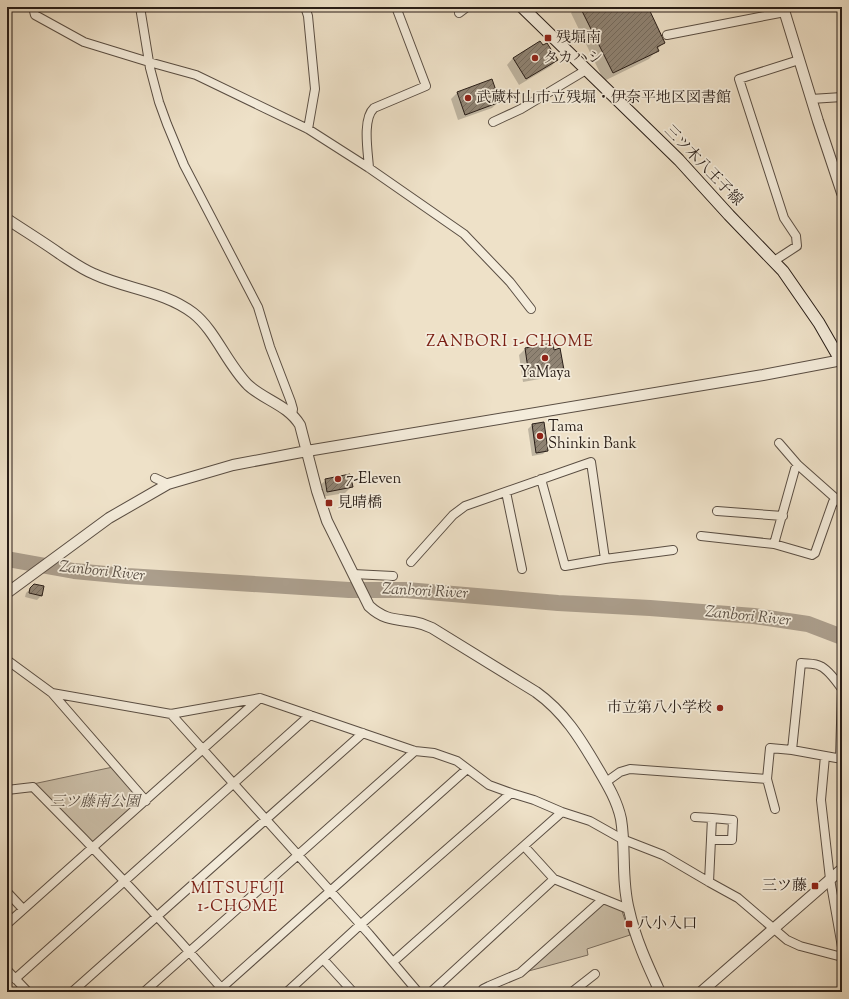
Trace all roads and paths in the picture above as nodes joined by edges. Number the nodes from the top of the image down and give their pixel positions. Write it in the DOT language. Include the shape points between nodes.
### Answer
graph roads {
  1 [pos="32,7"];
  2 [pos="140,7"];
  3 [pos="305,7"];
  4 [pos="396,7"];
  5 [pos="467,7"];
  6 [pos="522,7"];
  7 [pos="784,10"];
  8 [pos="458,13"];
  9 [pos="667,35"];
  10 [pos="799,60"];
  11 [pos="149,62"];
  12 [pos="586,70"];
  13 [pos="842,97"];
  14 [pos="811,99"];
  15 [pos="493,122"];
  16 [pos="308,129"];
  17 [pos="369,168"];
  18 [pos="842,193"];
  19 [pos="7,219"];
  20 [pos="774,261"];
  21 [pos="531,309"];
  22 [pos="842,361"];
  23 [pos="292,415"];
  24 [pos="779,443"];
  25 [pos="307,451"];
  26 [pos="798,465"];
  27 [pos="155,478"];
  28 [pos="541,479"];
  29 [pos="168,484"];
  30 [pos="506,492"];
  31 [pos="839,502"];
  32 [pos="717,511"];
  33 [pos="783,516"];
  34 [pos="701,536"];
  35 [pos="774,544"];
  36 [pos="673,550"];
  37 [pos="605,559"];
  38 [pos="410,562"];
  39 [pos="522,569"];
  40 [pos="354,575"];
  41 [pos="393,576"];
  42 [pos="7,593"];
  43 [pos="7,660"];
  44 [pos="52,693"];
  45 [pos="260,698"];
  46 [pos="171,714"];
  47 [pos="310,715"];
  48 [pos="363,734"];
  49 [pos="203,750"];
  50 [pos="792,750"];
  51 [pos="415,751"];
  52 [pos="824,756"];
  53 [pos="841,759"];
  54 [pos="467,769"];
  55 [pos="767,779"];
  56 [pos="606,782"];
  57 [pos="234,784"];
  58 [pos="7,790"];
  59 [pos="511,793"];
  60 [pos="146,801"];
  61 [pos="775,809"];
  62 [pos="562,812"];
  63 [pos="695,817"];
  64 [pos="712,818"];
  65 [pos="266,819"];
  66 [pos="622,839"];
  67 [pos="711,840"];
  68 [pos="524,846"];
  69 [pos="93,847"];
  70 [pos="298,855"];
  71 [pos="842,869"];
  72 [pos="554,879"];
  73 [pos="830,879"];
  74 [pos="125,881"];
  75 [pos="709,882"];
  76 [pos="330,891"];
  77 [pos="7,892"];
  78 [pos="603,899"];
  79 [pos="23,909"];
  80 [pos="628,909"];
  81 [pos="157,916"];
  82 [pos="7,924"];
  83 [pos="360,925"];
  84 [pos="774,929"];
  85 [pos="842,947"];
  86 [pos="190,952"];
  87 [pos="842,957"];
  88 [pos="323,959"];
  89 [pos="393,962"];
  90 [pos="7,970"];
  91 [pos="595,974"];
  92 [pos="16,979"];
  93 [pos="221,991"];
  94 [pos="289,991"];
  95 [pos="28,992"];
  96 [pos="72,992"];
  97 [pos="144,992"];
  98 [pos="352,992"];
  99 [pos="418,992"];
  100 [pos="431,992"];
  101 [pos="481,992"];
  102 [pos="572,992"];
  103 [pos="660,992"];
  104 [pos="701,992"];
  1 -- 11 [label="street" via="35,15 84,42"];
  2 -- 11 [label="street"];
  3 -- 16 [label="street" via="315,89"];
  4 -- 17 [label="street" via="426,86 369,112"];
  5 -- 8 [label="street"];
  6 -- 12 [label="main road, 三ツ木八王子線"];
  7 -- 9 [label="street"];
  7 -- 10 [label="street"];
  10 -- 14 [label="street"];
  10 -- 20 [label="street" via="739,79 784,218 796,236 796,246"];
  11 -- 16 [label="street" via="196,75"];
  11 -- 23 [label="street" via="159,102 184,164 258,307 291,402"];
  12 -- 15 [label="street" via="521,109"];
  12 -- 20 [label="main road, 三ツ木八王子線" via="679,160"];
  13 -- 14 [label="street"];
  14 -- 18 [label="street"];
  16 -- 17 [label="street"];
  17 -- 21 [label="street" via="464,234 510,282"];
  19 -- 23 [label="street" via="94,274 184,306 202,322 241,378 254,390"];
  20 -- 22 [label="main road, 三ツ木八王子線" via="803,299"];
  22 -- 25 [label="street"];
  23 -- 25 [label="street" via="300,425"];
  24 -- 26 [label="street"];
  25 -- 29 [label="street" via="233,465"];
  25 -- 40 [label="street" via="327,521"];
  26 -- 31 [label="street"];
  26 -- 33 [label="street"];
  27 -- 29 [label="street"];
  28 -- 30 [label="street"];
  28 -- 37 [label="street" via="565,566"];
  28 -- 37 [label="street" via="591,462"];
  29 -- 42 [label="street" via="109,518"];
  30 -- 38 [label="street" via="465,506 453,515"];
  30 -- 39 [label="street"];
  31 -- 35 [label="street" via="833,502 815,553 812,555"];
  32 -- 33 [label="street"];
  33 -- 35 [label="street"];
  34 -- 35 [label="street"];
  36 -- 37 [label="street"];
  40 -- 41 [label="street"];
  40 -- 56 [label="street" via="367,603 377,613 389,619 415,622 432,628 547,700 576,732"];
  43 -- 44 [label="street"];
  44 -- 46 [label="street"];
  44 -- 60 [label="street"];
  45 -- 46 [label="street"];
  45 -- 47 [label="street"];
  45 -- 49 [label="street"];
  46 -- 49 [label="street"];
  47 -- 48 [label="street"];
  47 -- 57 [label="street"];
  48 -- 51 [label="street"];
  48 -- 65 [label="street"];
  49 -- 57 [label="street"];
  49 -- 60 [label="street"];
  50 -- 52 [label="street"];
  50 -- 53 [label="street" via="801,663 822,666 842,689"];
  50 -- 55 [label="street" via="770,748"];
  51 -- 54 [label="street" via="434,753 457,761"];
  51 -- 70 [label="street"];
  52 -- 53 [label="street"];
  52 -- 73 [label="street" via="821,800"];
  54 -- 59 [label="street" via="489,785"];
  54 -- 76 [label="street"];
  55 -- 56 [label="street" via="630,769 620,772"];
  55 -- 61 [label="street"];
  56 -- 66 [label="street" via="621,819"];
  57 -- 65 [label="street"];
  57 -- 74 [label="street"];
  58 -- 69 [label="street" via="33,787"];
  59 -- 62 [label="street"];
  59 -- 83 [label="street"];
  60 -- 69 [label="street"];
  62 -- 66 [label="street" via="590,821"];
  62 -- 68 [label="street"];
  63 -- 64 [label="street"];
  64 -- 67 [label="street"];
  64 -- 67 [label="street" via="733,820 732,840"];
  65 -- 70 [label="street"];
  65 -- 81 [label="street"];
  66 -- 75 [label="street" via="663,855"];
  66 -- 80 [label="street"];
  67 -- 75 [label="street"];
  68 -- 72 [label="street"];
  68 -- 89 [label="street"];
  69 -- 74 [label="street"];
  69 -- 79 [label="street"];
  70 -- 76 [label="street"];
  70 -- 86 [label="street"];
  71 -- 73 [label="street"];
  72 -- 78 [label="street"];
  72 -- 100 [label="street"];
  73 -- 84 [label="street"];
  73 -- 85 [label="street"];
  74 -- 81 [label="street"];
  74 -- 92 [label="street"];
  75 -- 84 [label="street" via="738,898"];
  76 -- 83 [label="street"];
  76 -- 93 [label="street"];
  77 -- 79 [label="street"];
  78 -- 80 [label="street"];
  78 -- 101 [label="street" via="520,973"];
  79 -- 82 [label="street"];
  80 -- 103 [label="street" via="642,951"];
  81 -- 86 [label="street"];
  81 -- 96 [label="street"];
  83 -- 88 [label="street"];
  83 -- 89 [label="street"];
  84 -- 87 [label="street" via="787,940 800,946"];
  84 -- 104 [label="street"];
  86 -- 93 [label="street"];
  86 -- 97 [label="street"];
  88 -- 94 [label="street"];
  88 -- 98 [label="street"];
  89 -- 99 [label="street"];
  90 -- 92 [label="street"];
  91 -- 102 [label="street"];
  92 -- 95 [label="street"];
}
